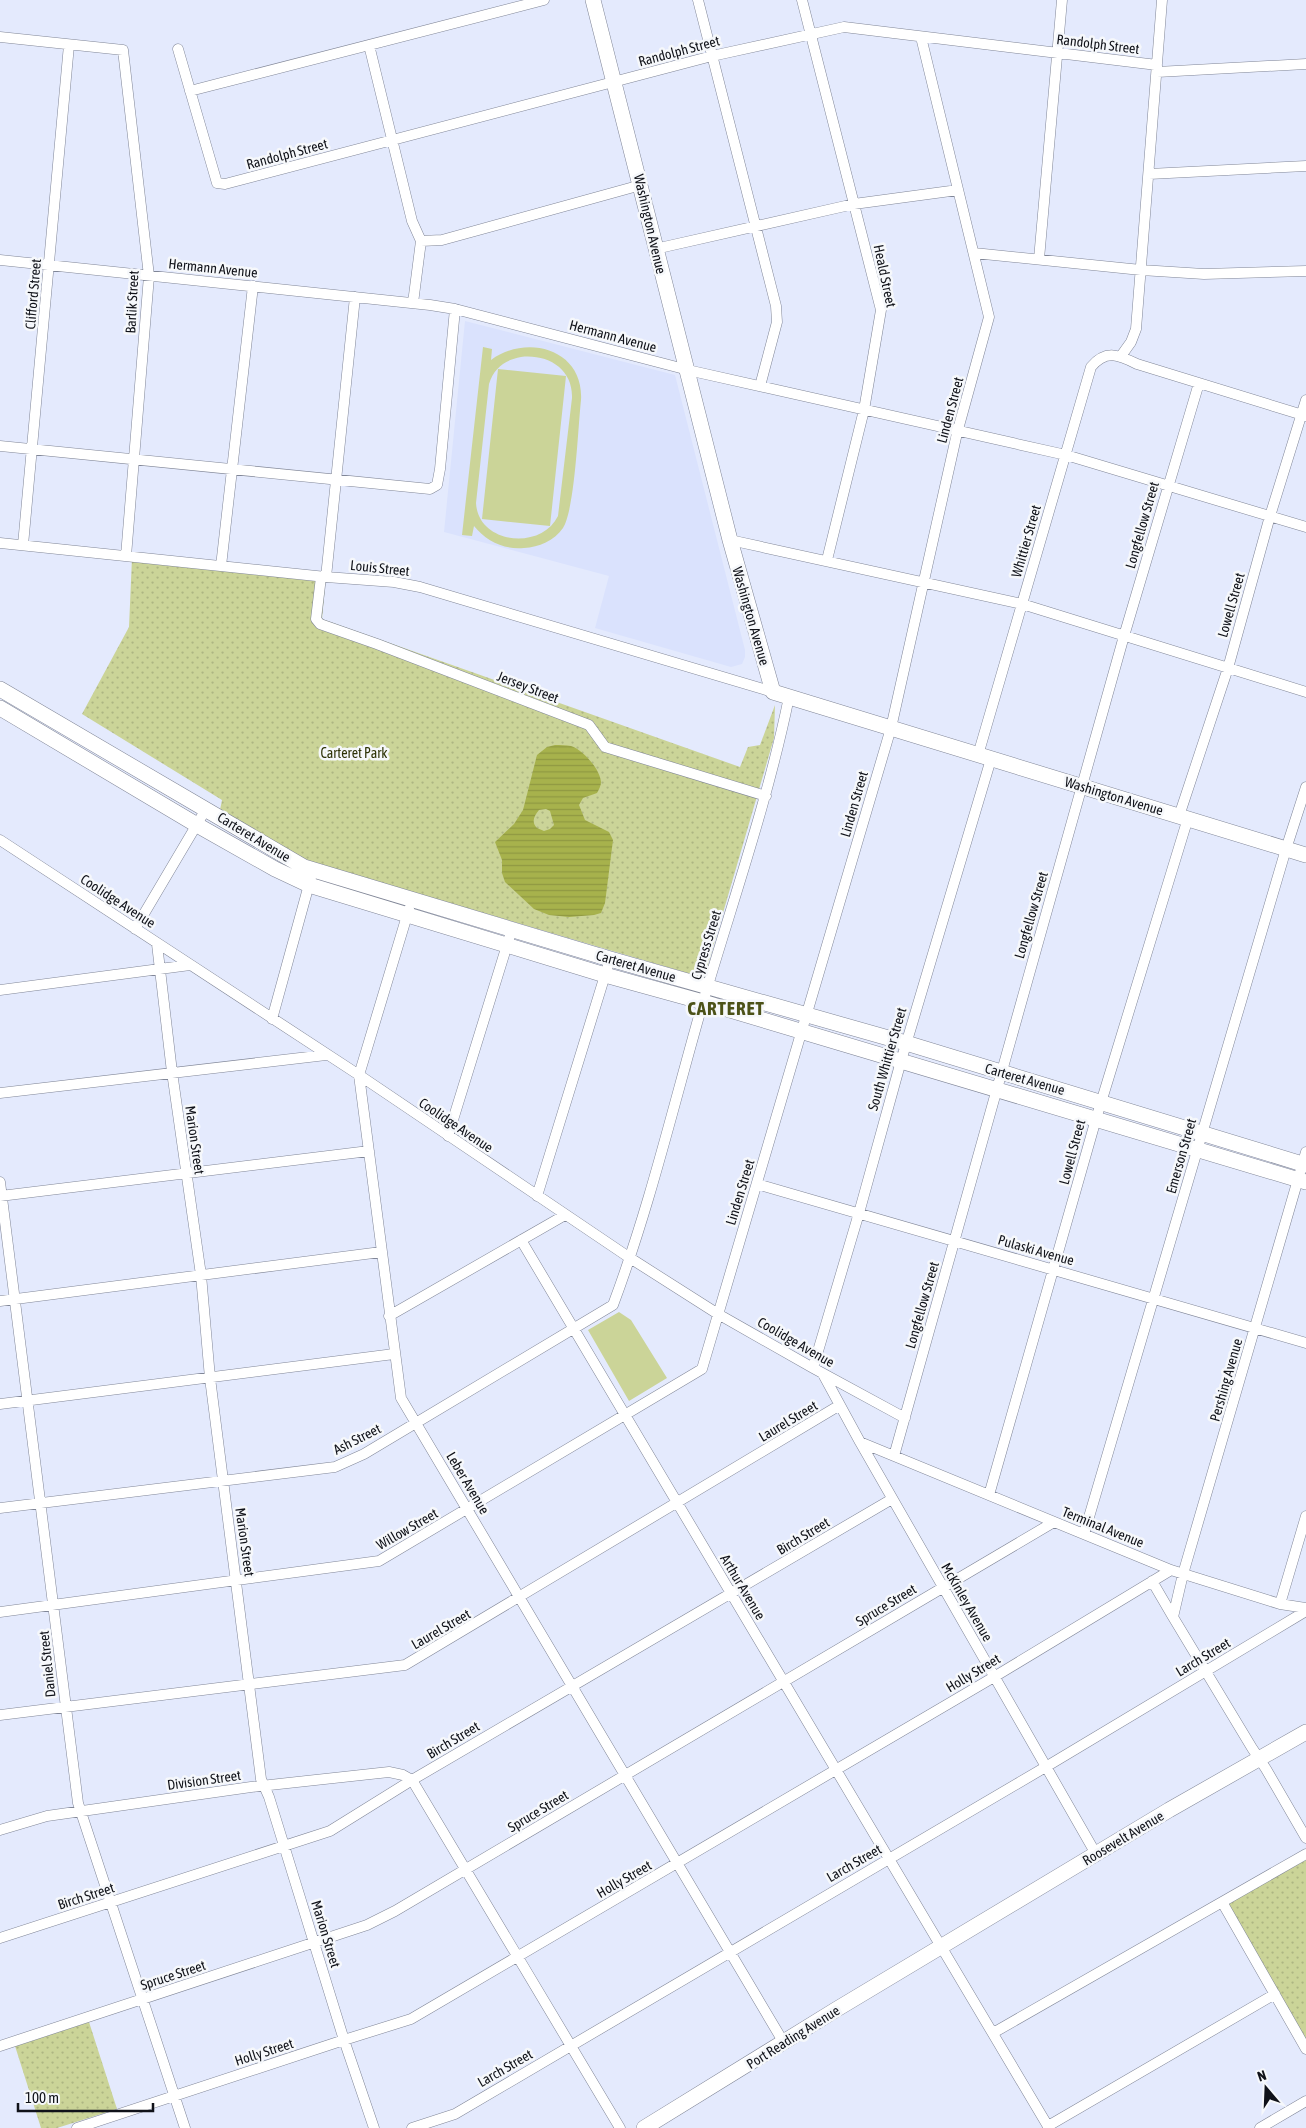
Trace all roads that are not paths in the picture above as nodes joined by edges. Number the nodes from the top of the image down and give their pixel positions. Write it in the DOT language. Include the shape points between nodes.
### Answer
graph roads {
  1 [pos="544,0"];
  2 [pos="593,0"];
  3 [pos="698,0"];
  4 [pos="802,0"];
  5 [pos="1062,0"];
  6 [pos="1162,0"];
  7 [pos="810,34"];
  8 [pos="921,37"];
  9 [pos="0,38"];
  10 [pos="69,45"];
  11 [pos="369,45"];
  12 [pos="178,49"];
  13 [pos="1058,53"];
  14 [pos="712,56"];
  15 [pos="1306,64"];
  16 [pos="1157,68"];
  17 [pos="614,83"];
  18 [pos="190,91"];
  19 [pos="392,140"];
  20 [pos="1306,166"];
  21 [pos="1149,174"];
  22 [pos="641,185"];
  23 [pos="958,190"];
  24 [pos="854,204"];
  25 [pos="756,228"];
  26 [pos="421,241"];
  27 [pos="655,249"];
  28 [pos="974,253"];
  29 [pos="1039,258"];
  30 [pos="0,260"];
  31 [pos="50,265"];
  32 [pos="1141,270"];
  33 [pos="1306,271"];
  34 [pos="148,276"];
  35 [pos="253,286"];
  36 [pos="355,297"];
  37 [pos="413,303"];
  38 [pos="454,309"];
  39 [pos="1121,356"];
  40 [pos="686,369"];
  41 [pos="1199,383"];
  42 [pos="760,386"];
  43 [pos="1306,400"];
  44 [pos="864,410"];
  45 [pos="1304,415"];
  46 [pos="959,431"];
  47 [pos="0,446"];
  48 [pos="32,449"];
  49 [pos="1066,455"];
  50 [pos="134,460"];
  51 [pos="232,470"];
  52 [pos="336,481"];
  53 [pos="1168,484"];
  54 [pos="1270,516"];
  55 [pos="1306,527"];
  56 [pos="730,540"];
  57 [pos="0,543"];
  58 [pos="23,545"];
  59 [pos="126,556"];
  60 [pos="827,560"];
  61 [pos="221,566"];
  62 [pos="323,577"];
  63 [pos="924,582"];
  64 [pos="1022,604"];
  65 [pos="1124,636"];
  66 [pos="1228,668"];
  67 [pos="0,689"];
  68 [pos="773,692"];
  69 [pos="1306,692"];
  70 [pos="789,697"];
  71 [pos="0,708"];
  72 [pos="891,728"];
  73 [pos="118,757"];
  74 [pos="984,757"];
  75 [pos="109,773"];
  76 [pos="1082,786"];
  77 [pos="1306,787"];
  78 [pos="766,796"];
  79 [pos="206,809"];
  80 [pos="1183,817"];
  81 [pos="197,825"];
  82 [pos="0,840"];
  83 [pos="1286,849"];
  84 [pos="1306,856"];
  85 [pos="313,870"];
  86 [pos="309,886"];
  87 [pos="412,899"];
  88 [pos="407,916"];
  89 [pos="135,929"];
  90 [pos="512,929"];
  91 [pos="157,944"];
  92 [pos="506,946"];
  93 [pos="610,959"];
  94 [pos="190,965"];
  95 [pos="160,969"];
  96 [pos="605,975"];
  97 [pos="708,987"];
  98 [pos="0,990"];
  99 [pos="703,1002"];
  100 [pos="807,1015"];
  101 [pos="272,1019"];
  102 [pos="802,1032"];
  103 [pos="906,1043"];
  104 [pos="326,1055"];
  105 [pos="901,1060"];
  106 [pos="172,1072"];
  107 [pos="1002,1073"];
  108 [pos="359,1075"];
  109 [pos="997,1090"];
  110 [pos="0,1093"];
  111 [pos="1101,1102"];
  112 [pos="1096,1119"];
  113 [pos="1202,1133"];
  114 [pos="448,1136"];
  115 [pos="1197,1149"];
  116 [pos="369,1151"];
  117 [pos="1305,1160"];
  118 [pos="186,1173"];
  119 [pos="1302,1180"];
  120 [pos="0,1182"];
  121 [pos="757,1184"];
  122 [pos="1,1196"];
  123 [pos="537,1196"];
  124 [pos="859,1213"];
  125 [pos="565,1215"];
  126 [pos="522,1240"];
  127 [pos="955,1241"];
  128 [pos="381,1252"];
  129 [pos="630,1258"];
  130 [pos="1054,1270"];
  131 [pos="201,1275"];
  132 [pos="14,1299"];
  133 [pos="1153,1299"];
  134 [pos="0,1301"];
  135 [pos="718,1314"];
  136 [pos="389,1316"];
  137 [pos="574,1328"];
  138 [pos="1255,1328"];
  139 [pos="1306,1343"];
  140 [pos="394,1354"];
  141 [pos="813,1368"];
  142 [pos="823,1374"];
  143 [pos="210,1378"];
  144 [pos="27,1401"];
  145 [pos="0,1404"];
  146 [pos="840,1405"];
  147 [pos="625,1416"];
  148 [pos="905,1418"];
  149 [pos="416,1422"];
  150 [pos="860,1442"];
  151 [pos="894,1456"];
  152 [pos="223,1480"];
  153 [pos="989,1495"];
  154 [pos="892,1499"];
  155 [pos="41,1503"];
  156 [pos="677,1503"];
  157 [pos="0,1508"];
  158 [pos="468,1509"];
  159 [pos="1306,1516"];
  160 [pos="1054,1522"];
  161 [pos="1084,1534"];
  162 [pos="1171,1570"];
  163 [pos="1183,1574"];
  164 [pos="237,1581"];
  165 [pos="1152,1581"];
  166 [pos="943,1587"];
  167 [pos="732,1594"];
  168 [pos="520,1598"];
  169 [pos="1280,1604"];
  170 [pos="54,1605"];
  171 [pos="1306,1610"];
  172 [pos="0,1612"];
  173 [pos="1173,1617"];
  174 [pos="1206,1671"];
  175 [pos="994,1677"];
  176 [pos="783,1682"];
  177 [pos="250,1684"];
  178 [pos="571,1686"];
  179 [pos="65,1706"];
  180 [pos="0,1715"];
  181 [pos="1306,1732"];
  182 [pos="1259,1759"];
  183 [pos="1046,1767"];
  184 [pos="836,1770"];
  185 [pos="625,1775"];
  186 [pos="412,1780"];
  187 [pos="265,1787"];
  188 [pos="80,1811"];
  189 [pos="0,1830"];
  190 [pos="1306,1838"];
  191 [pos="284,1846"];
  192 [pos="1096,1854"];
  193 [pos="1306,1854"];
  194 [pos="889,1859"];
  195 [pos="677,1863"];
  196 [pos="466,1869"];
  197 [pos="111,1902"];
  198 [pos="1222,1902"];
  199 [pos="0,1938"];
  200 [pos="314,1943"];
  201 [pos="943,1947"];
  202 [pos="730,1952"];
  203 [pos="518,1956"];
  204 [pos="1275,1994"];
  205 [pos="143,1999"];
  206 [pos="993,2033"];
  207 [pos="344,2040"];
  208 [pos="784,2043"];
  209 [pos="571,2045"];
  210 [pos="0,2046"];
  211 [pos="1306,2049"];
  212 [pos="174,2096"];
  213 [pos="1306,2102"];
  214 [pos="1048,2127"];
  215 [pos="77,2128"];
  216 [pos="185,2128"];
  217 [pos="374,2128"];
  218 [pos="412,2128"];
  219 [pos="620,2128"];
  220 [pos="644,2128"];
  221 [pos="1260,2128"];
  1 -- 11 [label="street"];
  2 -- 17 [label="street, Washington Avenue"];
  3 -- 14 [label="street"];
  4 -- 7 [label="street, Heald Street"];
  5 -- 13 [label="street"];
  6 -- 16 [label="street"];
  7 -- 8 [label="street, Randolph Street" via="844,27"];
  7 -- 14 [label="street, Randolph Street"];
  7 -- 24 [label="street, Heald Street"];
  8 -- 13 [label="street, Randolph Street"];
  8 -- 23 [label="street, Linden Street"];
  9 -- 10 [label="street"];
  10 -- 31 [label="street, Clifford Street"];
  10 -- 34 [label="street, Barlik Street" via="123,50"];
  11 -- 18 [label="street"];
  11 -- 19 [label="street"];
  12 -- 18 [label="street"];
  13 -- 16 [label="street, Randolph Street"];
  13 -- 29 [label="street"];
  14 -- 17 [label="street, Randolph Street"];
  14 -- 25 [label="street"];
  15 -- 16 [label="street, Randolph Street"];
  16 -- 21 [label="street"];
  17 -- 19 [label="street, Randolph Street"];
  17 -- 22 [label="street, Washington Avenue"];
  18 -- 19 [label="street, Randolph Street" via="217,182 226,184"];
  19 -- 26 [label="street" via="412,221"];
  20 -- 21 [label="street"];
  21 -- 32 [label="street"];
  22 -- 26 [label="street" via="442,240"];
  22 -- 27 [label="street, Washington Avenue"];
  23 -- 24 [label="street"];
  23 -- 28 [label="street, Linden Street"];
  24 -- 25 [label="street"];
  24 -- 44 [label="street, Heald Street" via="881,310"];
  25 -- 27 [label="street"];
  25 -- 42 [label="street" via="776,306 777,322"];
  26 -- 37 [label="street"];
  27 -- 40 [label="street, Washington Avenue"];
  28 -- 29 [label="street"];
  28 -- 46 [label="street, Linden Street" via="989,317"];
  29 -- 32 [label="street"];
  30 -- 31 [label="street, Hermann Avenue"];
  31 -- 34 [label="street, Hermann Avenue"];
  31 -- 48 [label="street, Clifford Street"];
  32 -- 33 [label="street" via="1223,274"];
  32 -- 39 [label="street" via="1136,329"];
  34 -- 35 [label="street, Hermann Avenue"];
  34 -- 50 [label="street, Barlik Street"];
  35 -- 36 [label="street, Hermann Avenue"];
  35 -- 51 [label="street"];
  36 -- 37 [label="street, Hermann Avenue"];
  36 -- 52 [label="street, Jersey Street"];
  37 -- 38 [label="street, Hermann Avenue"];
  38 -- 40 [label="street, Hermann Avenue"];
  38 -- 52 [label="street" via="437,485 430,489"];
  39 -- 41 [label="street" via="1136,364"];
  39 -- 49 [label="street, Whittier Street" via="1104,356 1091,367"];
  40 -- 42 [label="street, Hermann Avenue"];
  40 -- 56 [label="street, Washington Avenue"];
  41 -- 45 [label="street"];
  41 -- 53 [label="street, Longfellow Street"];
  42 -- 44 [label="street, Hermann Avenue"];
  43 -- 45 [label="street, Lowell Street"];
  44 -- 46 [label="street, Hermann Avenue"];
  44 -- 60 [label="street, Heald Street"];
  45 -- 54 [label="street, Lowell Street"];
  46 -- 49 [label="street, Hermann Avenue"];
  46 -- 63 [label="street, Linden Street"];
  47 -- 48 [label="street"];
  48 -- 50 [label="street"];
  48 -- 58 [label="street, Clifford Street"];
  49 -- 53 [label="street, Hermann Avenue"];
  49 -- 64 [label="street, Whittier Street"];
  50 -- 51 [label="street"];
  50 -- 59 [label="street, Barlik Street"];
  51 -- 52 [label="street"];
  51 -- 61 [label="street"];
  52 -- 62 [label="street, Jersey Street"];
  53 -- 54 [label="street, Hermann Avenue"];
  53 -- 65 [label="street, Longfellow Street"];
  54 -- 55 [label="street, Hermann Avenue"];
  54 -- 66 [label="street, Lowell Street"];
  56 -- 60 [label="street"];
  56 -- 68 [label="street, Washington Avenue"];
  57 -- 58 [label="street, Louis Street"];
  58 -- 59 [label="street, Louis Street"];
  59 -- 61 [label="street, Louis Street"];
  60 -- 63 [label="street"];
  61 -- 62 [label="street, Louis Street"];
  62 -- 68 [label="street, Louis Street" via="420,587"];
  62 -- 78 [label="street, Jersey Street" via="316,619 322,625 589,725 605,747"];
  63 -- 64 [label="street"];
  63 -- 72 [label="street, Linden Street"];
  64 -- 65 [label="street"];
  64 -- 74 [label="street, Whittier Street"];
  65 -- 66 [label="street"];
  65 -- 76 [label="street, Longfellow Street"];
  66 -- 69 [label="street"];
  66 -- 80 [label="street, Lowell Street"];
  67 -- 73 [label="street, Carteret Avenue"];
  68 -- 70 [label="street, Washington Avenue"];
  70 -- 72 [label="street, Washington Avenue"];
  70 -- 78 [label="street, Cypress Street"];
  71 -- 75 [label="street, Carteret Avenue"];
  72 -- 74 [label="street, Washington Avenue"];
  72 -- 100 [label="street, Linden Street"];
  73 -- 75 [label="street"];
  73 -- 79 [label="street, Carteret Avenue"];
  74 -- 76 [label="street, Washington Avenue"];
  74 -- 103 [label="street, South Whittier Street"];
  75 -- 81 [label="street, Carteret Avenue"];
  76 -- 80 [label="street, Washington Avenue"];
  76 -- 107 [label="street, Longfellow Street"];
  77 -- 83 [label="street, Emerson Street"];
  78 -- 97 [label="street, Cypress Street"];
  79 -- 81 [label="street"];
  79 -- 85 [label="street, Carteret Avenue"];
  80 -- 83 [label="street, Washington Avenue"];
  80 -- 111 [label="street, Lowell Street"];
  81 -- 86 [label="street, Carteret Avenue"];
  81 -- 89 [label="street"];
  82 -- 89 [label="street, Coolidge Avenue"];
  83 -- 84 [label="street, Washington Avenue"];
  83 -- 113 [label="street, Emerson Street"];
  85 -- 86 [label="street"];
  85 -- 87 [label="street, Carteret Avenue"];
  86 -- 88 [label="street, Carteret Avenue"];
  86 -- 101 [label="street"];
  87 -- 88 [label="street"];
  87 -- 90 [label="street, Carteret Avenue"];
  88 -- 92 [label="street, Carteret Avenue"];
  88 -- 108 [label="street"];
  89 -- 91 [label="street, Coolidge Avenue"];
  90 -- 92 [label="street"];
  90 -- 93 [label="street, Carteret Avenue"];
  91 -- 94 [label="street, Coolidge Avenue"];
  91 -- 95 [label="street, Marion Street"];
  92 -- 96 [label="street, Carteret Avenue"];
  92 -- 114 [label="street"];
  93 -- 96 [label="street"];
  93 -- 97 [label="street, Carteret Avenue"];
  94 -- 95 [label="street"];
  94 -- 101 [label="street, Coolidge Avenue"];
  95 -- 98 [label="street"];
  95 -- 106 [label="street, Marion Street"];
  96 -- 99 [label="street, Carteret Avenue"];
  96 -- 123 [label="street"];
  97 -- 99 [label="street, Cypress Street"];
  97 -- 100 [label="street, Carteret Avenue"];
  99 -- 102 [label="street, Carteret Avenue"];
  99 -- 129 [label="street, Cypress Street"];
  100 -- 102 [label="street, Linden Street"];
  100 -- 103 [label="street, Carteret Avenue"];
  101 -- 104 [label="street, Coolidge Avenue"];
  102 -- 105 [label="street, Carteret Avenue"];
  102 -- 121 [label="street, Linden Street"];
  103 -- 105 [label="street, South Whittier Street"];
  103 -- 107 [label="street, Carteret Avenue"];
  104 -- 106 [label="street"];
  104 -- 108 [label="street, Coolidge Avenue"];
  105 -- 109 [label="street, Carteret Avenue"];
  105 -- 124 [label="street, South Whittier Street"];
  106 -- 110 [label="street"];
  106 -- 118 [label="street, Marion Street"];
  107 -- 109 [label="street, Longfellow Street"];
  107 -- 111 [label="street, Carteret Avenue"];
  108 -- 114 [label="street, Coolidge Avenue"];
  108 -- 116 [label="street, Leber Avenue"];
  109 -- 112 [label="street, Carteret Avenue"];
  109 -- 127 [label="street, Longfellow Street"];
  111 -- 112 [label="street, Lowell Street"];
  111 -- 113 [label="street, Carteret Avenue"];
  112 -- 115 [label="street, Carteret Avenue"];
  112 -- 130 [label="street, Lowell Street"];
  113 -- 115 [label="street, Emerson Street"];
  113 -- 117 [label="street, Carteret Avenue"];
  114 -- 123 [label="street, Coolidge Avenue"];
  115 -- 119 [label="street, Carteret Avenue"];
  115 -- 133 [label="street, Emerson Street"];
  116 -- 118 [label="street"];
  116 -- 128 [label="street, Leber Avenue"];
  117 -- 119 [label="street, Pershing Avenue"];
  118 -- 122 [label="street"];
  118 -- 131 [label="street, Marion Street"];
  119 -- 138 [label="street, Pershing Avenue"];
  120 -- 122 [label="street, Daniel Street"];
  121 -- 124 [label="street, Pulaski Avenue"];
  121 -- 135 [label="street, Linden Street"];
  122 -- 132 [label="street, Daniel Street"];
  123 -- 125 [label="street, Coolidge Avenue"];
  124 -- 127 [label="street, Pulaski Avenue"];
  124 -- 141 [label="street, South Whittier Street"];
  125 -- 126 [label="street"];
  125 -- 129 [label="street, Coolidge Avenue"];
  126 -- 136 [label="street"];
  126 -- 137 [label="street, Arthur Avenue"];
  127 -- 130 [label="street, Pulaski Avenue"];
  127 -- 148 [label="street, Longfellow Street"];
  128 -- 131 [label="street"];
  128 -- 136 [label="street, Leber Avenue"];
  129 -- 135 [label="street, Coolidge Avenue"];
  129 -- 137 [label="street, Ash Street" via="613,1305"];
  130 -- 133 [label="street, Pulaski Avenue"];
  130 -- 153 [label="street, Lowell Street"];
  131 -- 132 [label="street"];
  131 -- 143 [label="street, Marion Street"];
  132 -- 134 [label="street"];
  132 -- 144 [label="street, Daniel Street"];
  133 -- 138 [label="street, Pulaski Avenue"];
  133 -- 161 [label="street, Emerson Street"];
  135 -- 141 [label="street, Coolidge Avenue"];
  135 -- 147 [label="street, Willow Street" via="700,1371"];
  136 -- 140 [label="street, Leber Avenue"];
  137 -- 147 [label="street, Arthur Avenue"];
  137 -- 149 [label="street, Ash Street"];
  138 -- 139 [label="street, Pulaski Avenue"];
  138 -- 163 [label="street, Pershing Avenue"];
  140 -- 143 [label="street"];
  140 -- 149 [label="street, Leber Avenue" via="401,1398"];
  141 -- 142 [label="street, Coolidge Avenue"];
  142 -- 146 [label="street, McKinley Avenue"];
  142 -- 148 [label="street, Coolidge Avenue"];
  143 -- 144 [label="street"];
  143 -- 152 [label="street, Marion Street"];
  144 -- 145 [label="street"];
  144 -- 155 [label="street, Daniel Street"];
  146 -- 150 [label="street, McKinley Avenue"];
  146 -- 156 [label="street, Laurel Street"];
  147 -- 156 [label="street, Arthur Avenue"];
  147 -- 158 [label="street, Willow Street"];
  148 -- 151 [label="street, Longfellow Street"];
  149 -- 152 [label="street, Ash Street" via="364,1454 335,1466"];
  149 -- 158 [label="street, Leber Avenue"];
  150 -- 151 [label="street"];
  150 -- 154 [label="street, McKinley Avenue"];
  151 -- 153 [label="street, Terminal Avenue"];
  152 -- 155 [label="street, Ash Street"];
  152 -- 164 [label="street, Marion Street"];
  153 -- 160 [label="street, Terminal Avenue"];
  154 -- 166 [label="street, McKinley Avenue"];
  154 -- 167 [label="street, Birch Street"];
  155 -- 157 [label="street, Ash Street"];
  155 -- 170 [label="street, Daniel Street"];
  156 -- 167 [label="street, Arthur Avenue"];
  156 -- 168 [label="street, Laurel Street"];
  158 -- 164 [label="street, Willow Street" via="379,1561"];
  158 -- 168 [label="street, Leber Avenue"];
  159 -- 169 [label="street"];
  160 -- 161 [label="street, Terminal Avenue"];
  160 -- 166 [label="street, Spruce Street"];
  161 -- 162 [label="street, Terminal Avenue"];
  162 -- 163 [label="street, Terminal Avenue"];
  162 -- 165 [label="street, Holly Street"];
  163 -- 169 [label="street, Terminal Avenue"];
  163 -- 173 [label="street, Pershing Avenue"];
  164 -- 170 [label="street, Willow Street"];
  164 -- 177 [label="street, Marion Street"];
  165 -- 173 [label="street"];
  165 -- 175 [label="street, Holly Street"];
  166 -- 175 [label="street, McKinley Avenue"];
  166 -- 176 [label="street, Spruce Street"];
  167 -- 176 [label="street, Arthur Avenue"];
  167 -- 178 [label="street, Birch Street"];
  168 -- 177 [label="street, Laurel Street" via="405,1665"];
  168 -- 178 [label="street, Leber Avenue"];
  169 -- 171 [label="street, Terminal Avenue"];
  170 -- 172 [label="street, Willow Street"];
  170 -- 179 [label="street, Daniel Street"];
  171 -- 174 [label="street, Larch Street"];
  173 -- 174 [label="street"];
  174 -- 182 [label="street"];
  174 -- 183 [label="street, Larch Street"];
  175 -- 183 [label="street, McKinley Avenue"];
  175 -- 184 [label="street, Holly Street"];
  176 -- 184 [label="street, Arthur Avenue"];
  176 -- 185 [label="street, Spruce Street"];
  177 -- 179 [label="street, Laurel Street"];
  177 -- 187 [label="street, Marion Street" via="261,1779"];
  178 -- 185 [label="street, Leber Avenue"];
  178 -- 186 [label="street, Birch Street"];
  179 -- 180 [label="street, Laurel Street"];
  179 -- 188 [label="street, Daniel Street"];
  181 -- 182 [label="street, Roosevelt Avenue"];
  182 -- 190 [label="street"];
  182 -- 192 [label="street, Roosevelt Avenue"];
  183 -- 192 [label="street, McKinley Avenue"];
  183 -- 194 [label="street, Larch Street"];
  184 -- 194 [label="street, Arthur Avenue"];
  184 -- 195 [label="street, Holly Street"];
  185 -- 195 [label="street, Leber Avenue"];
  185 -- 196 [label="street, Spruce Street"];
  186 -- 187 [label="street, Division Street" via="390,1772"];
  186 -- 191 [label="street, Birch Street" via="330,1831"];
  186 -- 196 [label="street"];
  187 -- 188 [label="street, Division Street"];
  187 -- 191 [label="street, Marion Street"];
  188 -- 189 [label="street, Division Street" via="47,1816"];
  188 -- 197 [label="street, Daniel Street"];
  191 -- 197 [label="street, Birch Street"];
  191 -- 200 [label="street, Marion Street"];
  192 -- 201 [label="street, Roosevelt Avenue"];
  193 -- 198 [label="street"];
  194 -- 201 [label="street, Arthur Avenue"];
  194 -- 202 [label="street, Larch Street"];
  195 -- 202 [label="street, Leber Avenue"];
  195 -- 203 [label="street, Holly Street"];
  196 -- 200 [label="street, Spruce Street" via="367,1925"];
  196 -- 203 [label="street"];
  197 -- 199 [label="street, Birch Street"];
  197 -- 205 [label="street, Daniel Street"];
  198 -- 204 [label="street"];
  198 -- 206 [label="street"];
  200 -- 205 [label="street, Spruce Street"];
  200 -- 207 [label="street, Marion Street"];
  201 -- 206 [label="street, Arthur Avenue"];
  201 -- 208 [label="street, Port Reading Avenue"];
  202 -- 208 [label="street, Leber Avenue"];
  202 -- 209 [label="street, Larch Street"];
  203 -- 207 [label="street, Holly Street" via="411,2020"];
  203 -- 209 [label="street"];
  204 -- 211 [label="street"];
  204 -- 214 [label="street"];
  205 -- 210 [label="street, Spruce Street"];
  205 -- 212 [label="street, Daniel Street"];
  206 -- 214 [label="street, Arthur Avenue"];
  207 -- 212 [label="street, Holly Street"];
  207 -- 217 [label="street, Marion Street"];
  208 -- 220 [label="street, Port Reading Avenue"];
  209 -- 218 [label="street, Larch Street" via="455,2114"];
  209 -- 219 [label="street"];
  212 -- 215 [label="street, Holly Street"];
  212 -- 216 [label="street, Daniel Street"];
  213 -- 221 [label="street"];
}
